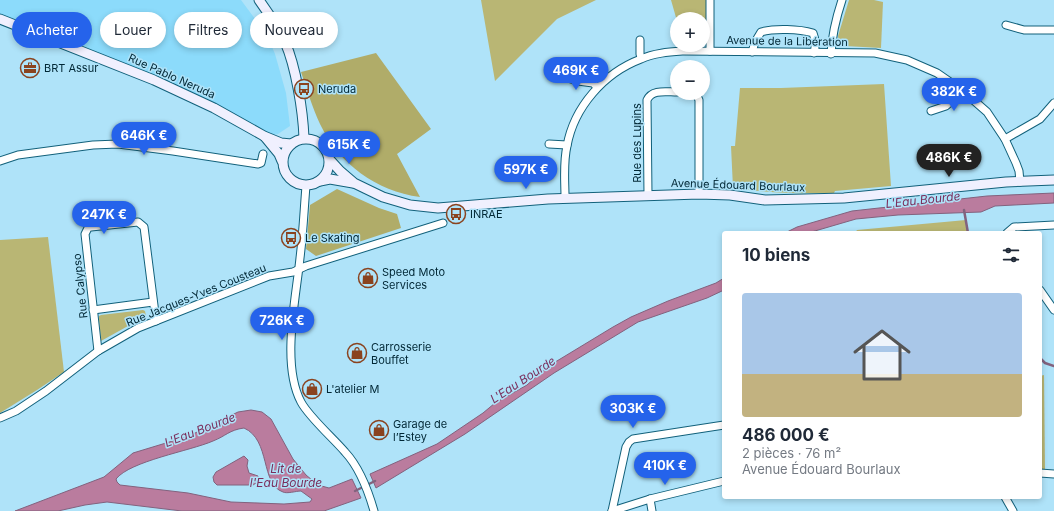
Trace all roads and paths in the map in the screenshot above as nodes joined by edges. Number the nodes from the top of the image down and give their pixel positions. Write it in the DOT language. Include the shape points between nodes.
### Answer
graph roads {
  1 [pos="259,0"];
  2 [pos="710,0"];
  3 [pos="842,0"];
  4 [pos="710,12"];
  5 [pos="0,19"];
  6 [pos="1006,25"];
  7 [pos="1054,30"];
  8 [pos="640,40"];
  9 [pos="710,51"];
  10 [pos="672,52"];
  11 [pos="752,52"];
  12 [pos="814,53"];
  13 [pos="831,54"];
  14 [pos="641,58"];
  15 [pos="564,77"];
  16 [pos="597,87"];
  17 [pos="963,91"];
  18 [pos="670,92"];
  19 [pos="699,100"];
  20 [pos="1054,103"];
  21 [pos="931,111"];
  22 [pos="264,136"];
  23 [pos="304,138"];
  24 [pos="1005,139"];
  25 [pos="291,144"];
  26 [pos="550,144"];
  27 [pos="567,145"];
  28 [pos="263,154"];
  29 [pos="330,160"];
  30 [pos="0,161"];
  31 [pos="282,161"];
  32 [pos="1054,180"];
  33 [pos="320,181"];
  34 [pos="1020,182"];
  35 [pos="354,183"];
  36 [pos="306,186"];
  37 [pos="699,194"];
  38 [pos="648,195"];
  39 [pos="565,198"];
  40 [pos="443,223"];
  41 [pos="1054,225"];
  42 [pos="1009,231"];
  43 [pos="299,269"];
  44 [pos="1042,293"];
  45 [pos="153,302"];
  46 [pos="93,310"];
  47 [pos="1054,310"];
  48 [pos="156,320"];
  49 [pos="98,350"];
  50 [pos="0,418"];
  51 [pos="722,425"];
  52 [pos="1042,473"];
  53 [pos="1054,474"];
  54 [pos="722,481"];
  55 [pos="650,499"];
  56 [pos="1006,499"];
  57 [pos="374,511"];
  58 [pos="612,511"];
  59 [pos="652,511"];
  60 [pos="1013,511"];
  1 -- 23 [label="street" via="276,25 292,62"];
  2 -- 4 [label="street"];
  3 -- 13 [label="street" via="832,39"];
  5 -- 22 [label="street, Rue Pablo Neruda" via="160,83 214,108"];
  6 -- 7 [label="street" via="1024,30"];
  8 -- 14 [label="street"];
  9 -- 11 [label="street, Avenue de la Libération"];
  10 -- 14 [label="street, Avenue de la Libération"];
  11 -- 12 [label="street, Avenue de la Libération"];
  11 -- 12 [label="street" via="761,32 768,30 813,33 816,44"];
  12 -- 13 [label="street, Avenue de la Libération"];
  13 -- 17 [label="street, Avenue de la Libération" via="875,53 907,60 937,73"];
  14 -- 16 [label="street, Avenue de la Libération"];
  15 -- 16 [label="street" via="593,83"];
  16 -- 27 [label="street, Avenue de la Libération" via="577,116"];
  17 -- 21 [label="street" via="946,106"];
  17 -- 24 [label="street, Avenue de la Libération" via="986,112"];
  18 -- 38 [label="street, Rue des Lupins" via="654,92 647,100"];
  19 -- 37 [label="street"];
  20 -- 24 [label="street" via="1040,119"];
  22 -- 25 [label="street, Rue Pablo Neruda"];
  22 -- 31 [label="street, Rue Pablo Neruda"];
  23 -- 25 [label="street"];
  23 -- 29 [label="street" via="324,146"];
  24 -- 34 [label="street, Avenue de la Libération" via="1017,167"];
  25 -- 31 [label="street"];
  26 -- 27 [label="street"];
  27 -- 39 [label="street, Avenue de la Libération"];
  28 -- 30 [label="street" via="261,163 258,164 118,144 18,155"];
  29 -- 33 [label="street" via="326,175"];
  29 -- 35 [label="street, Avenue Édouard Bourlaux"];
  31 -- 36 [label="street" via="288,178"];
  32 -- 34 [label="street, Avenue Édouard Bourlaux"];
  33 -- 35 [label="street, Avenue Édouard Bourlaux" via="330,179"];
  33 -- 36 [label="street"];
  34 -- 37 [label="street, Avenue Édouard Bourlaux" via="816,199 765,200"];
  35 -- 39 [label="street, Avenue Édouard Bourlaux" via="399,203 426,207"];
  36 -- 43 [label="street"];
  37 -- 38 [label="street, Avenue Édouard Bourlaux"];
  38 -- 39 [label="street, Avenue Édouard Bourlaux"];
  40 -- 43 [label="street, Rue Jacques-Yves Cousteau"];
  41 -- 42 [label="street" via="1014,227"];
  43 -- 48 [label="street, Rue Jacques-Yves Cousteau" via="269,276"];
  43 -- 57 [label="street" via="292,330 292,365 297,394 304,408 346,453 358,470"];
  44 -- 47 [label="street"];
  45 -- 46 [label="street"];
  45 -- 46 [label="street, Rue Calypso" via="144,227 138,222 91,227 85,234"];
  45 -- 48 [label="street, Rue Calypso"];
  46 -- 49 [label="street, Rue Calypso"];
  48 -- 49 [label="street, Rue Jacques-Yves Cousteau"];
  49 -- 50 [label="street, Rue Jacques-Yves Cousteau" via="46,391 16,411"];
  51 -- 58 [label="street" via="633,439 629,442"];
  52 -- 53 [label="street"];
  54 -- 55 [label="street"];
  55 -- 58 [label="street"];
  55 -- 59 [label="street"];
  56 -- 60 [label="street"];
}
